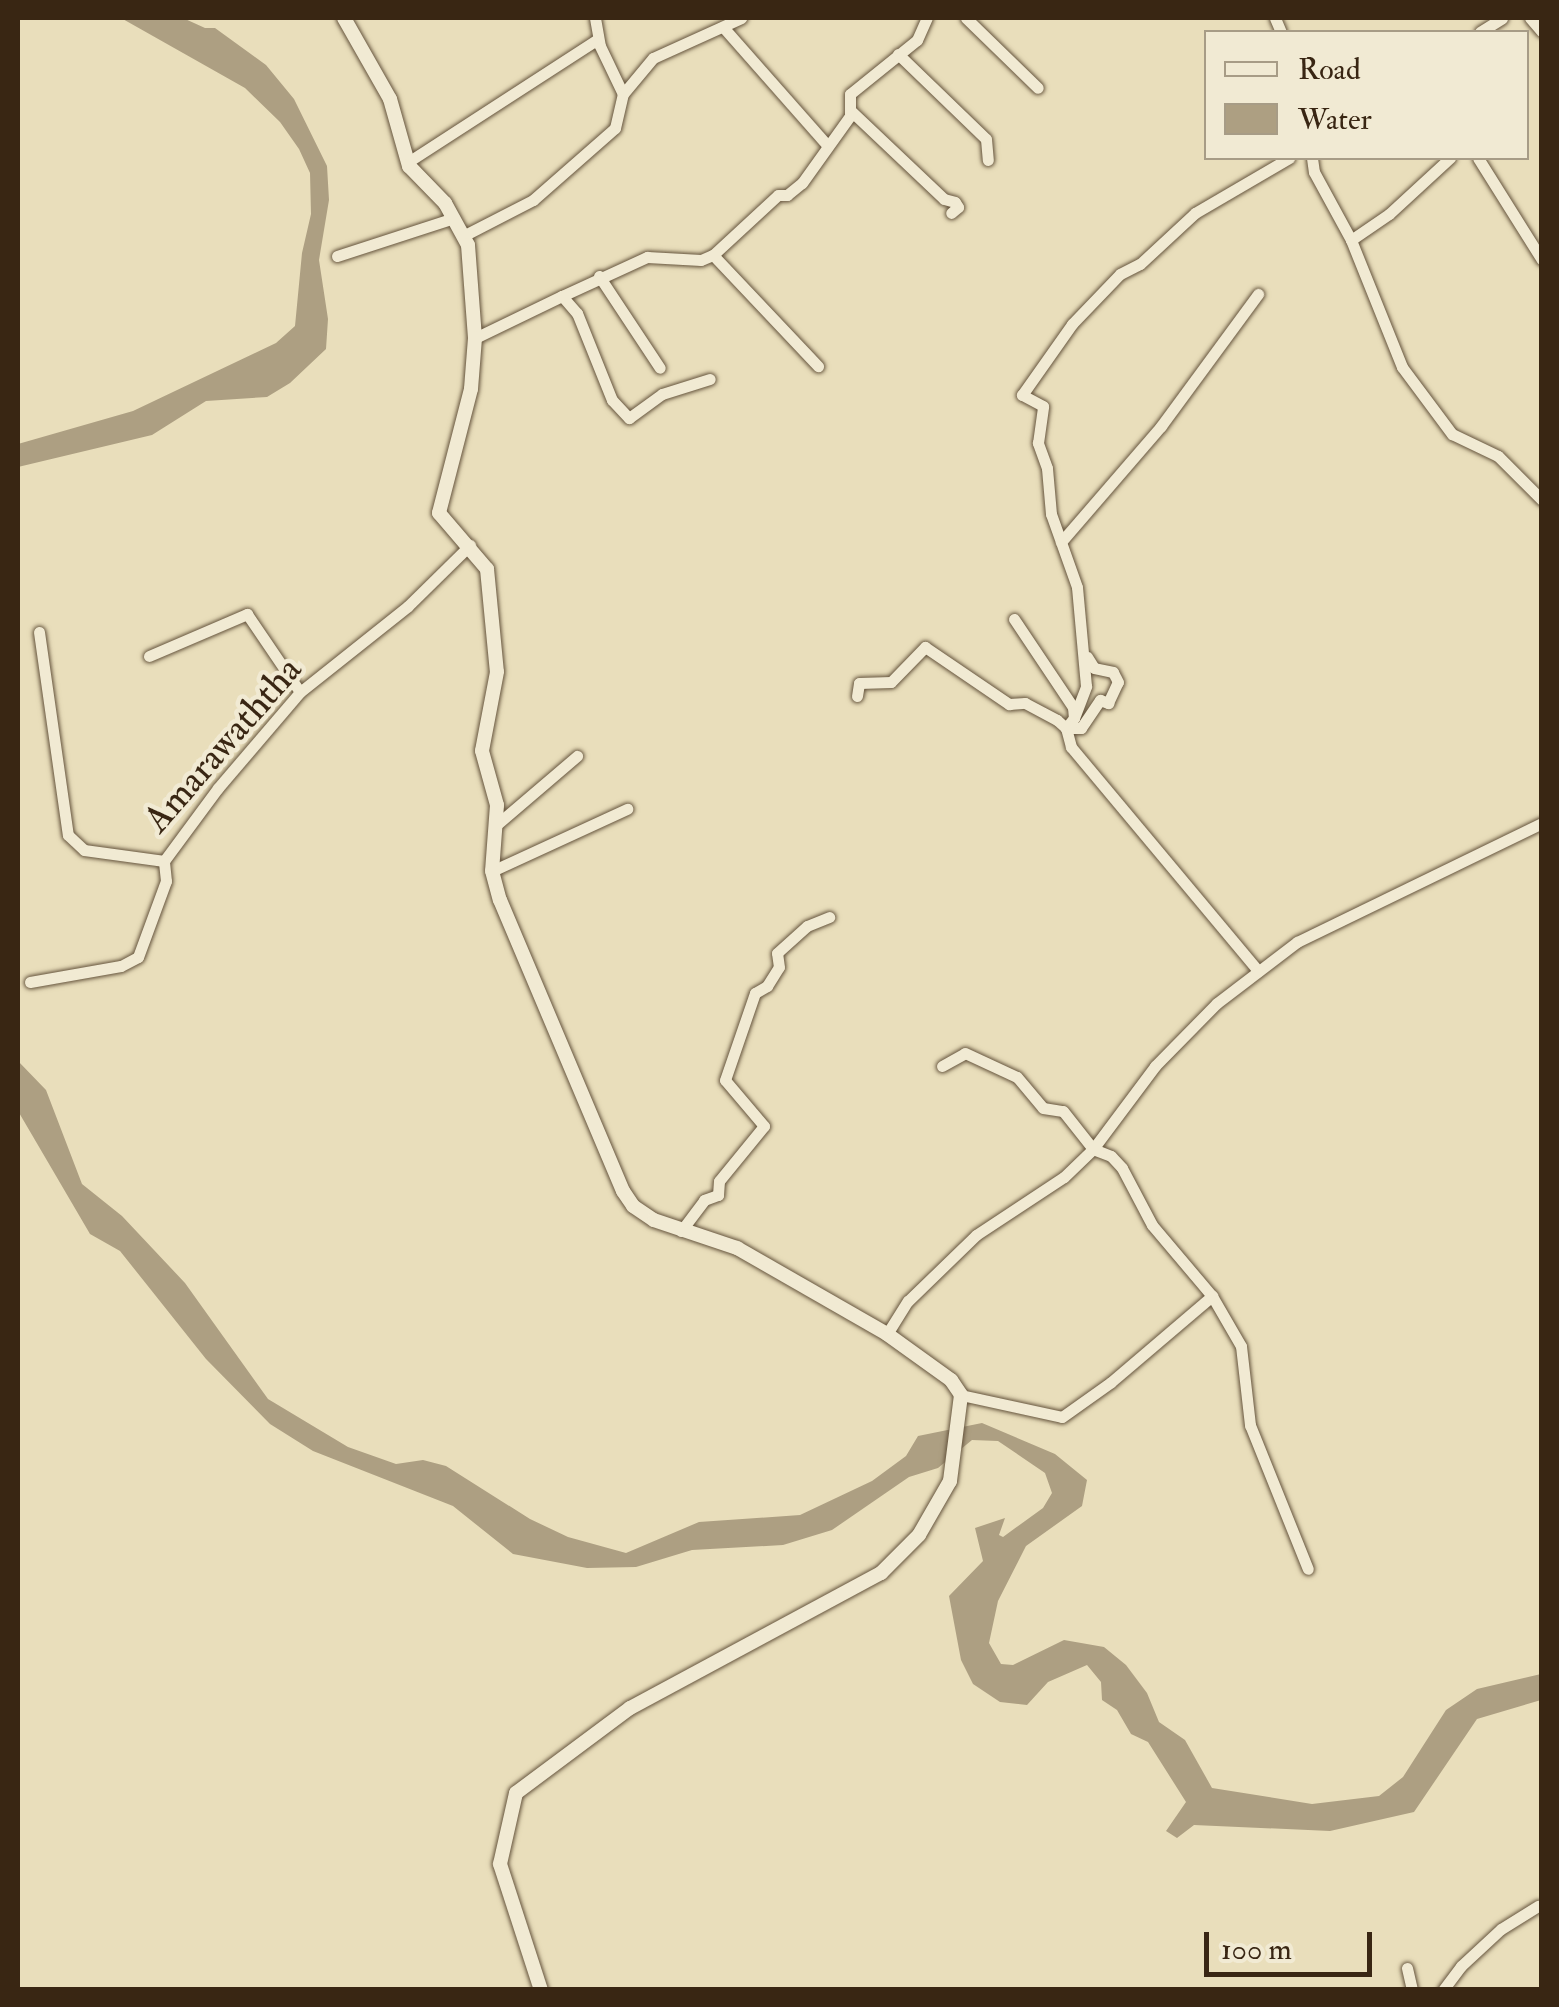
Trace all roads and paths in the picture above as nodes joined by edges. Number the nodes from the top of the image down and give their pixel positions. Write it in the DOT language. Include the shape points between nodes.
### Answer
graph roads {
  1 [pos="344,18"];
  2 [pos="595,18"];
  3 [pos="741,18"];
  4 [pos="927,18"];
  5 [pos="966,18"];
  6 [pos="1530,18"];
  7 [pos="723,28"];
  8 [pos="1542,32"];
  9 [pos="598,39"];
  10 [pos="898,54"];
  11 [pos="1038,88"];
  12 [pos="623,94"];
  13 [pos="850,110"];
  14 [pos="826,144"];
  15 [pos="988,160"];
  16 [pos="1286,160"];
  17 [pos="1312,160"];
  18 [pos="1448,160"];
  19 [pos="1479,160"];
  20 [pos="408,162"];
  21 [pos="951,212"];
  22 [pos="454,218"];
  23 [pos="463,236"];
  24 [pos="1351,240"];
  25 [pos="713,254"];
  26 [pos="337,256"];
  27 [pos="1542,260"];
  28 [pos="599,276"];
  29 [pos="1258,294"];
  30 [pos="562,296"];
  31 [pos="476,338"];
  32 [pos="818,366"];
  33 [pos="660,368"];
  34 [pos="710,378"];
  35 [pos="1542,500"];
  36 [pos="1061,542"];
  37 [pos="470,545"];
  38 [pos="1014,619"];
  39 [pos="39,632"];
  40 [pos="1080,639"];
  41 [pos="149,656"];
  42 [pos="300,692"];
  43 [pos="858,696"];
  44 [pos="1070,723"];
  45 [pos="577,756"];
  46 [pos="627,808"];
  47 [pos="1542,823"];
  48 [pos="496,826"];
  49 [pos="164,862"];
  50 [pos="492,871"];
  51 [pos="828,917"];
  52 [pos="1258,972"];
  53 [pos="30,982"];
  54 [pos="942,1066"];
  55 [pos="1093,1149"];
  56 [pos="681,1231"];
  57 [pos="1212,1296"];
  58 [pos="887,1334"];
  59 [pos="961,1395"];
  60 [pos="1308,1568"];
  61 [pos="1538,1906"];
  62 [pos="1407,1968"];
  63 [pos="541,1990"];
  64 [pos="1412,1990"];
  65 [pos="1443,1990"];
  1 -- 20 [label="street" via="390,100"];
  2 -- 9 [label="street"];
  3 -- 7 [label="street"];
  4 -- 10 [label="street" via="918,40"];
  5 -- 11 [label="street"];
  6 -- 8 [label="street"];
  7 -- 12 [label="street" via="653,58"];
  7 -- 14 [label="street"];
  9 -- 12 [label="street"];
  9 -- 20 [label="street"];
  10 -- 13 [label="street" via="850,94"];
  10 -- 15 [label="street" via="986,139"];
  12 -- 23 [label="street" via="615,128 533,200"];
  13 -- 14 [label="street"];
  13 -- 21 [label="street" via="955,202"];
  14 -- 25 [label="street" via="802,184 778,196"];
  16 -- 36 [label="street" via="1195,213 1120,274 1072,324 1022,394 1043,406 1038,444"];
  17 -- 24 [label="street"];
  18 -- 24 [label="street"];
  19 -- 27 [label="street"];
  20 -- 22 [label="street"];
  22 -- 23 [label="street"];
  22 -- 26 [label="street"];
  23 -- 31 [label="street"];
  24 -- 35 [label="street" via="1389,342 1414,383 1452,434 1498,456"];
  25 -- 28 [label="street" via="701,260 647,258"];
  25 -- 32 [label="street"];
  28 -- 30 [label="street"];
  28 -- 33 [label="street"];
  29 -- 36 [label="street" via="1161,426"];
  30 -- 31 [label="street"];
  30 -- 34 [label="street" via="577,313 612,400 628,418 662,394"];
  31 -- 37 [label="street" via="471,389 439,513"];
  36 -- 40 [label="street" via="1077,588"];
  37 -- 42 [label="street, Amarawaththa" via="408,606"];
  37 -- 48 [label="street" via="487,569 498,672 482,752 497,804"];
  38 -- 44 [label="street" via="1064,690"];
  39 -- 49 [label="street, Amarawaththa" via="68,835 84,850"];
  40 -- 44 [label="street" via="1086,686"];
  40 -- 44 [label="street" via="1089,664 1113,672 1118,682 1108,703 1100,700 1081,728"];
  41 -- 42 [label="street" via="246,614"];
  42 -- 49 [label="street, Amarawaththa"];
  43 -- 44 [label="street" via="859,684 891,682 925,647 1009,704 1025,703"];
  44 -- 52 [label="street" via="1071,747"];
  45 -- 48 [label="street"];
  46 -- 50 [label="street"];
  47 -- 52 [label="street" via="1297,942"];
  48 -- 50 [label="street"];
  49 -- 53 [label="street" via="166,881 138,957 122,966"];
  50 -- 56 [label="street" via="623,1191 644,1213"];
  51 -- 56 [label="street" via="777,953 780,967 755,994 725,1080 764,1126 720,1180 718,1195 704,1200"];
  52 -- 55 [label="street" via="1217,1002 1155,1066"];
  54 -- 55 [label="street" via="965,1053 1017,1076 1043,1108 1062,1111"];
  55 -- 57 [label="street" via="1122,1168 1152,1225"];
  55 -- 58 [label="street" via="1064,1177 976,1235 908,1301"];
  56 -- 58 [label="street" via="737,1248"];
  57 -- 59 [label="street" via="1062,1416"];
  57 -- 60 [label="street" via="1240,1346 1250,1425"];
  58 -- 59 [label="street" via="951,1380"];
  59 -- 63 [label="street" via="950,1481 919,1535 882,1572 630,1708 516,1793 500,1864"];
  61 -- 65 [label="street" via="1501,1928"];
  62 -- 64 [label="street"];
}
